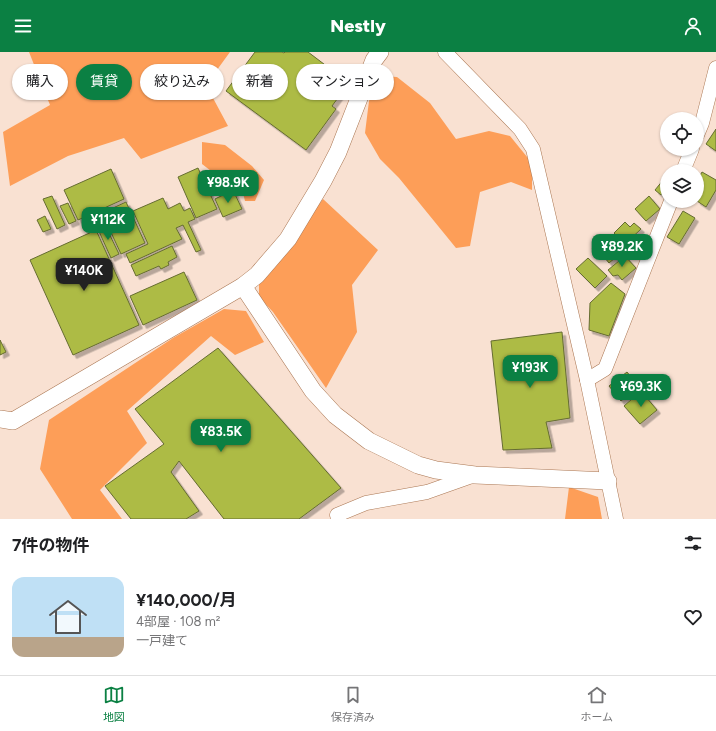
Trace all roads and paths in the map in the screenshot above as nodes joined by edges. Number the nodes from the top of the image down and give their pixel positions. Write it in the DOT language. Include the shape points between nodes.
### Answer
graph roads {
  1 [pos="380,52"];
  2 [pos="445,52"];
  3 [pos="716,68"];
  4 [pos="704,115"];
  5 [pos="668,208"];
  6 [pos="243,286"];
  7 [pos="587,380"];
  8 [pos="0,419"];
  9 [pos="475,475"];
  10 [pos="608,481"];
  11 [pos="337,515"];
  12 [pos="616,519"];
  1 -- 6 [label="street" via="374,60 338,152 323,181 288,239"];
  2 -- 7 [label="street" via="520,129 533,149"];
  3 -- 4 [label="street"];
  5 -- 7 [label="street" via="605,369"];
  6 -- 8 [label="street" via="13,421"];
  6 -- 9 [label="street" via="313,391 335,415 369,442 418,465"];
  7 -- 10 [label="street"];
  9 -- 10 [label="street"];
  9 -- 11 [label="street" via="427,492 366,504"];
  10 -- 12 [label="street"];
}
